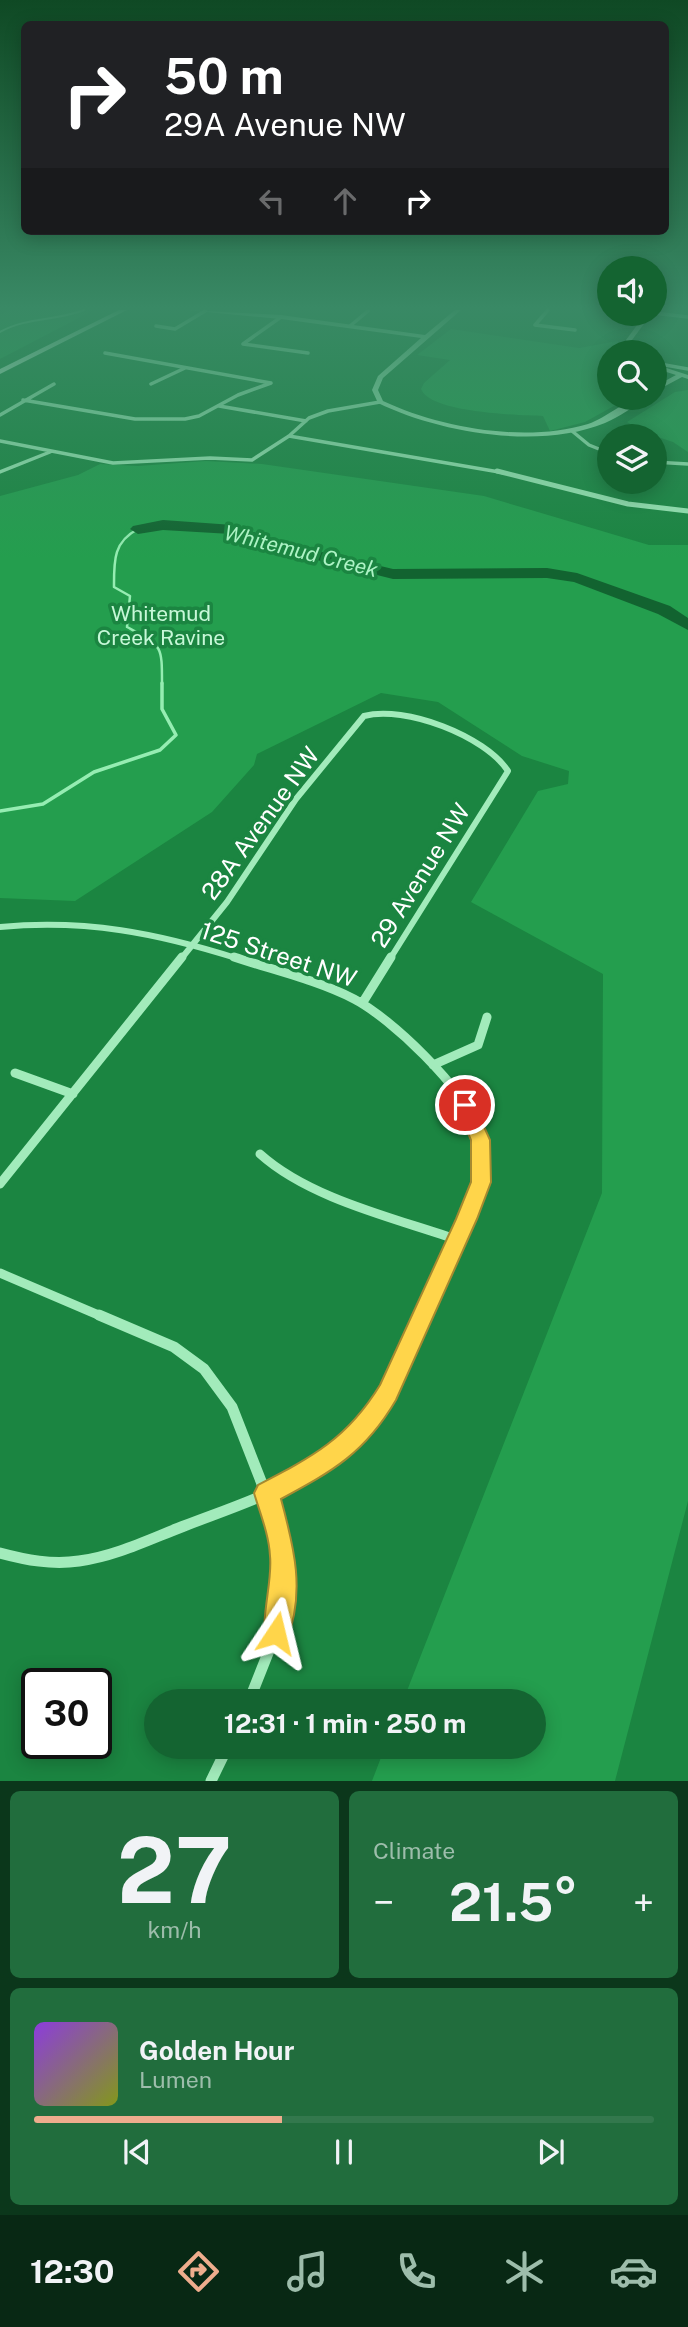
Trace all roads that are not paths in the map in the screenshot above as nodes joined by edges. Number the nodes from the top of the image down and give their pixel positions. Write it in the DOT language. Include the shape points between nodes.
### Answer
graph roads {
  1 [pos="36,393"];
  2 [pos="247,393"];
  3 [pos="376,393"];
  4 [pos="23,400"];
  5 [pos="380,402"];
  6 [pos="221,404"];
  7 [pos="622,410"];
  8 [pos="0,415"];
  9 [pos="307,419"];
  10 [pos="572,431"];
  11 [pos="289,436"];
  12 [pos="0,441"];
  13 [pos="597,448"];
  14 [pos="51,452"];
  15 [pos="667,463"];
  16 [pos="688,464"];
  17 [pos="0,472"];
  18 [pos="688,511"];
  19 [pos="508,768"];
  20 [pos="0,927"];
  21 [pos="192,946"];
  22 [pos="363,1002"];
  23 [pos="487,1017"];
  24 [pos="433,1065"];
  25 [pos="15,1073"];
  26 [pos="73,1094"];
  27 [pos="260,1154"];
  28 [pos="0,1184"];
  29 [pos="458,1240"];
  30 [pos="0,1273"];
  31 [pos="267,1493"];
  32 [pos="0,1553"];
  33 [pos="254,1689"];
  34 [pos="222,1759"];
  35 [pos="211,1781"];
  1 -- 4 [label="street"];
  2 -- 6 [label="street"];
  3 -- 5 [label="street"];
  4 -- 6 [label="street" via="135,419 185,419"];
  4 -- 8 [label="street"];
  5 -- 9 [label="street"];
  5 -- 10 [label="street" via="408,416 482,430"];
  6 -- 9 [label="street"];
  7 -- 10 [label="street"];
  9 -- 11 [label="street"];
  10 -- 13 [label="street"];
  11 -- 14 [label="street" via="252,460 113,463"];
  11 -- 18 [label="street" via="532,479 618,504"];
  12 -- 14 [label="street"];
  14 -- 17 [label="street"];
  15 -- 16 [label="street"];
  19 -- 21 [label="street, 28A Avenue NW" via="435,723 390,711 376,710 364,716 294,801 234,893"];
  19 -- 22 [label="street, 29 Avenue NW"];
  20 -- 21 [label="street, 125 Street NW" via="94,924"];
  21 -- 22 [label="street, 125 Street NW"];
  21 -- 26 [label="street, 28A Avenue NW"];
  22 -- 24 [label="street, 125 Street NW"];
  23 -- 24 [label="street" via="478,1045"];
  24 -- 29 [label="street, 125 Street NW" via="465,1105 481,1140 481,1182"];
  25 -- 26 [label="street"];
  26 -- 28 [label="street, 28A Avenue NW"];
  27 -- 29 [label="street" via="308,1185"];
  29 -- 31 [label="street" via="374,1415 324,1463"];
  30 -- 31 [label="street" via="158,1339 204,1369 232,1407"];
  31 -- 32 [label="street" via="132,1546 86,1559 62,1563"];
  31 -- 33 [label="street" via="280,1536 284,1587 276,1633"];
  34 -- 35 [label="street"];
}
